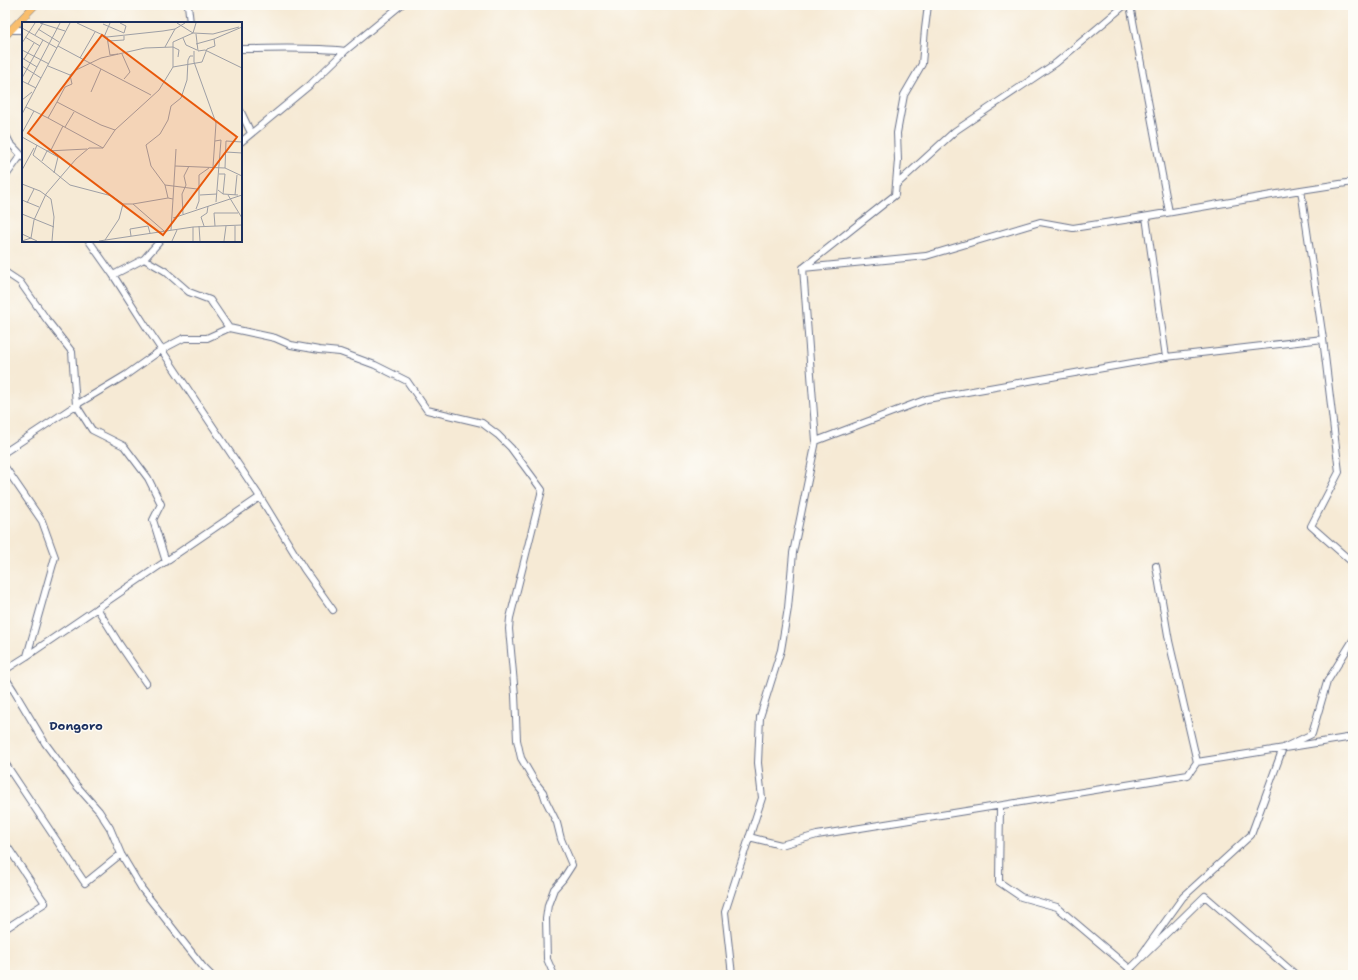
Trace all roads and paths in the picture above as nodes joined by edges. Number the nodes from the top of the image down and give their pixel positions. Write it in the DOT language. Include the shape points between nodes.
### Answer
graph roads {
  1 [pos="35,5"];
  2 [pos="188,5"];
  3 [pos="401,5"];
  4 [pos="928,5"];
  5 [pos="1125,5"];
  6 [pos="1130,5"];
  7 [pos="190,22"];
  8 [pos="10,30"];
  9 [pos="22,30"];
  10 [pos="5,36"];
  11 [pos="242,49"];
  12 [pos="345,51"];
  13 [pos="242,114"];
  14 [pos="5,133"];
  15 [pos="252,133"];
  16 [pos="242,141"];
  17 [pos="22,156"];
  18 [pos="5,177"];
  19 [pos="1353,182"];
  20 [pos="896,185"];
  21 [pos="1301,190"];
  22 [pos="1169,212"];
  23 [pos="1146,217"];
  24 [pos="91,242"];
  25 [pos="159,242"];
  26 [pos="144,259"];
  27 [pos="803,268"];
  28 [pos="5,272"];
  29 [pos="113,275"];
  30 [pos="229,328"];
  31 [pos="1323,339"];
  32 [pos="161,350"];
  33 [pos="1166,357"];
  34 [pos="76,405"];
  35 [pos="816,441"];
  36 [pos="5,452"];
  37 [pos="5,467"];
  38 [pos="260,497"];
  39 [pos="166,562"];
  40 [pos="1353,564"];
  41 [pos="1156,566"];
  42 [pos="97,608"];
  43 [pos="333,610"];
  44 [pos="1353,640"];
  45 [pos="27,656"];
  46 [pos="5,670"];
  47 [pos="5,677"];
  48 [pos="146,682"];
  49 [pos="1353,737"];
  50 [pos="1283,748"];
  51 [pos="1197,762"];
  52 [pos="5,763"];
  53 [pos="1000,806"];
  54 [pos="749,837"];
  55 [pos="5,843"];
  56 [pos="121,854"];
  57 [pos="5,929"];
  58 [pos="1130,969"];
  59 [pos="1292,974"];
  60 [pos="211,975"];
  61 [pos="554,975"];
  62 [pos="732,975"];
  63 [pos="1126,975"];
  1 -- 8 [label="main road"];
  2 -- 7 [label="street"];
  3 -- 12 [label="street"];
  4 -- 20 [label="street" via="922,64 904,95 897,134"];
  5 -- 20 [label="street" via="1056,63 955,132"];
  6 -- 22 [label="street"];
  8 -- 9 [label="street"];
  8 -- 10 [label="main road"];
  11 -- 12 [label="street" via="321,48"];
  12 -- 15 [label="street" via="310,85"];
  13 -- 15 [label="street"];
  14 -- 17 [label="street"];
  15 -- 16 [label="street"];
  17 -- 18 [label="street"];
  19 -- 21 [label="street"];
  20 -- 27 [label="street" via="895,195"];
  21 -- 22 [label="street"];
  21 -- 31 [label="street"];
  22 -- 23 [label="street"];
  23 -- 27 [label="street" via="1073,228 1040,222 926,256"];
  23 -- 33 [label="street"];
  24 -- 29 [label="street"];
  25 -- 26 [label="street"];
  26 -- 29 [label="street"];
  26 -- 30 [label="street" via="178,281 189,292 210,300"];
  27 -- 35 [label="street"];
  28 -- 34 [label="street" via="20,282 72,352"];
  29 -- 32 [label="street"];
  30 -- 32 [label="street" via="207,338 184,338"];
  30 -- 61 [label="street" via="276,338 305,348 340,352 407,380 427,410 482,423 493,431 511,448 542,490 509,629 517,740 521,758 544,792 572,865 554,889 548,905 547,959"];
  31 -- 33 [label="street"];
  31 -- 40 [label="street" via="1339,472 1310,526"];
  32 -- 34 [label="street"];
  32 -- 38 [label="street"];
  33 -- 35 [label="street" via="927,399"];
  34 -- 36 [label="street"];
  34 -- 39 [label="street" via="92,430 124,446 148,478 161,504 153,520"];
  35 -- 54 [label="street" via="793,553 781,650 760,716 758,763 762,798"];
  37 -- 45 [label="street" via="42,521 55,556"];
  38 -- 39 [label="street"];
  38 -- 43 [label="street" via="304,569"];
  39 -- 42 [label="street"];
  41 -- 51 [label="street" via="1169,641"];
  42 -- 45 [label="street"];
  42 -- 48 [label="street"];
  44 -- 50 [label="street" via="1327,682 1312,734"];
  45 -- 46 [label="street"];
  47 -- 56 [label="street" via="45,743 99,811 110,828"];
  49 -- 50 [label="street"];
  50 -- 51 [label="street"];
  50 -- 58 [label="street" via="1251,835 1183,898"];
  51 -- 53 [label="street" via="1188,775"];
  52 -- 56 [label="street" via="85,883"];
  53 -- 54 [label="street" via="817,835 781,845"];
  53 -- 58 [label="street" via="999,882 1021,897 1057,907"];
  54 -- 62 [label="street" via="725,912"];
  55 -- 57 [label="street" via="45,903"];
  56 -- 60 [label="street" via="153,904"];
  58 -- 59 [label="street" via="1205,896"];
  58 -- 63 [label="street"];
}
